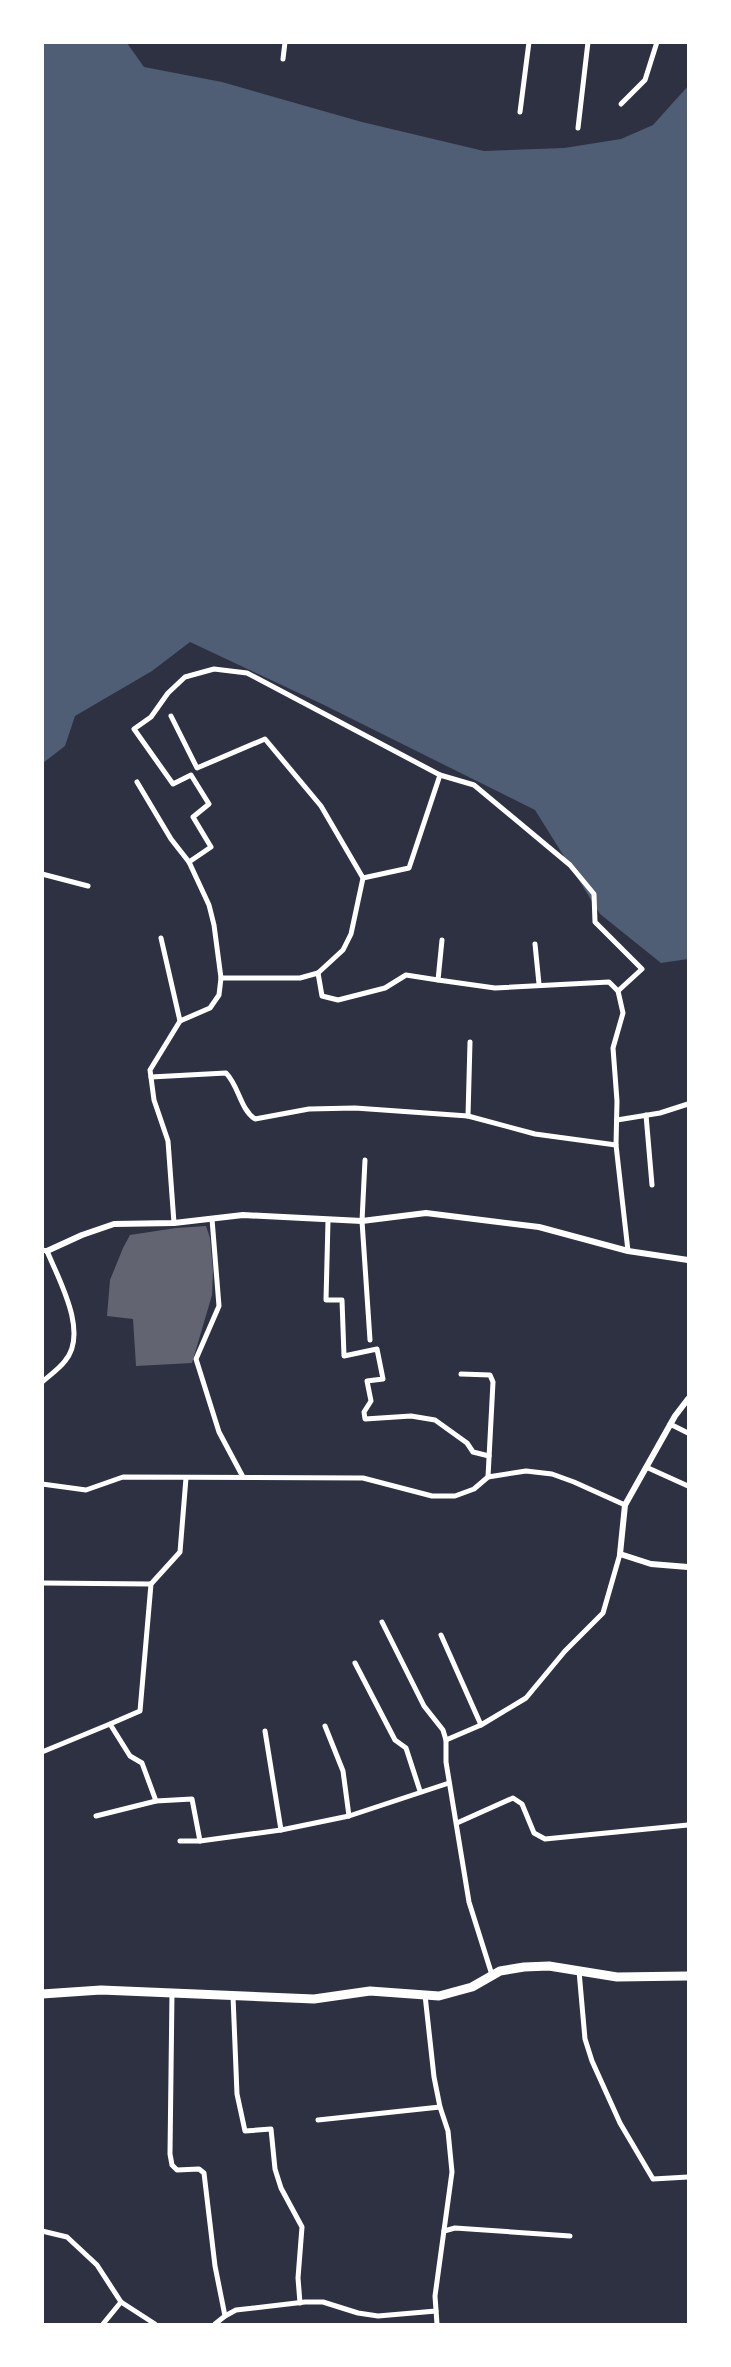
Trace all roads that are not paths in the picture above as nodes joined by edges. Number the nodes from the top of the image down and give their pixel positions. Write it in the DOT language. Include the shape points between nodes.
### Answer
graph roads {
  1 [pos="285,42"];
  2 [pos="529,42"];
  3 [pos="588,42"];
  4 [pos="657,42"];
  5 [pos="283,59"];
  6 [pos="621,104"];
  7 [pos="520,112"];
  8 [pos="578,128"];
  9 [pos="171,716"];
  10 [pos="440,775"];
  11 [pos="137,782"];
  12 [pos="189,862"];
  13 [pos="42,874"];
  14 [pos="363,878"];
  15 [pos="88,886"];
  16 [pos="161,938"];
  17 [pos="442,940"];
  18 [pos="535,944"];
  19 [pos="318,973"];
  20 [pos="221,978"];
  21 [pos="438,980"];
  22 [pos="539,984"];
  23 [pos="618,991"];
  24 [pos="180,1021"];
  25 [pos="470,1042"];
  26 [pos="151,1077"];
  27 [pos="688,1104"];
  28 [pos="646,1114"];
  29 [pos="468,1116"];
  30 [pos="617,1120"];
  31 [pos="616,1145"];
  32 [pos="365,1160"];
  33 [pos="652,1185"];
  34 [pos="212,1220"];
  35 [pos="328,1221"];
  36 [pos="362,1221"];
  37 [pos="174,1223"];
  38 [pos="45,1250"];
  39 [pos="628,1251"];
  40 [pos="688,1260"];
  41 [pos="370,1340"];
  42 [pos="461,1374"];
  43 [pos="42,1382"];
  44 [pos="688,1399"];
  45 [pos="670,1424"];
  46 [pos="688,1432"];
  47 [pos="489,1456"];
  48 [pos="646,1467"];
  49 [pos="243,1477"];
  50 [pos="488,1477"];
  51 [pos="186,1478"];
  52 [pos="42,1484"];
  53 [pos="688,1486"];
  54 [pos="625,1505"];
  55 [pos="620,1554"];
  56 [pos="688,1567"];
  57 [pos="42,1583"];
  58 [pos="151,1584"];
  59 [pos="382,1622"];
  60 [pos="441,1635"];
  61 [pos="355,1664"];
  62 [pos="110,1724"];
  63 [pos="481,1725"];
  64 [pos="325,1726"];
  65 [pos="265,1731"];
  66 [pos="446,1740"];
  67 [pos="42,1752"];
  68 [pos="450,1783"];
  69 [pos="420,1791"];
  70 [pos="156,1801"];
  71 [pos="96,1816"];
  72 [pos="349,1816"];
  73 [pos="457,1823"];
  74 [pos="688,1825"];
  75 [pos="281,1830"];
  76 [pos="180,1841"];
  77 [pos="200,1841"];
  78 [pos="579,1971"];
  79 [pos="492,1975"];
  80 [pos="688,1976"];
  81 [pos="172,1993"];
  82 [pos="42,1994"];
  83 [pos="425,1995"];
  84 [pos="233,1996"];
  85 [pos="440,2107"];
  86 [pos="318,2120"];
  87 [pos="688,2177"];
  88 [pos="42,2231"];
  89 [pos="444,2231"];
  90 [pos="570,2236"];
  91 [pos="121,2302"];
  92 [pos="300,2303"];
  93 [pos="436,2311"];
  94 [pos="225,2316"];
  95 [pos="103,2324"];
  96 [pos="155,2324"];
  97 [pos="215,2324"];
  98 [pos="437,2324"];
  1 -- 5 [label="street"];
  2 -- 7 [label="street"];
  3 -- 8 [label="street"];
  4 -- 6 [label="street" via="645,80"];
  9 -- 14 [label="street" via="197,768 265,739 321,806"];
  10 -- 12 [label="street" via="247,673 214,669 185,677 168,693 151,717 134,729 172,784 192,775 209,804 193,817 212,847"];
  10 -- 14 [label="street" via="409,868"];
  10 -- 23 [label="street" via="474,786 570,865 594,894 595,922 642,969"];
  11 -- 12 [label="street"];
  12 -- 20 [label="street" via="211,912"];
  13 -- 15 [label="street"];
  14 -- 19 [label="street" via="351,934 343,950"];
  16 -- 24 [label="street"];
  17 -- 21 [label="street"];
  18 -- 22 [label="street"];
  19 -- 20 [label="street" via="300,978"];
  19 -- 21 [label="street" via="322,996 338,1000 385,988 406,975"];
  20 -- 24 [label="street" via="220,995 210,1008"];
  21 -- 22 [label="street" via="495,988"];
  22 -- 23 [label="street" via="609,982"];
  23 -- 30 [label="street" via="623,1012 613,1048"];
  24 -- 26 [label="street" via="150,1070"];
  25 -- 29 [label="street"];
  26 -- 29 [label="street" via="226,1073 249,1115 255,1119 309,1109 355,1108"];
  26 -- 37 [label="street" via="154,1100 168,1141"];
  27 -- 28 [label="street"];
  28 -- 30 [label="street"];
  28 -- 33 [label="street"];
  29 -- 31 [label="street" via="535,1134"];
  30 -- 31 [label="street"];
  31 -- 39 [label="street"];
  32 -- 36 [label="street"];
  34 -- 35 [label="street" via="243,1215"];
  34 -- 37 [label="street"];
  34 -- 49 [label="street" via="219,1306 196,1359 219,1432"];
  35 -- 36 [label="street"];
  35 -- 47 [label="street" via="326,1300 342,1300 344,1356 377,1349 383,1379 367,1381 370,1401 364,1412 365,1420 412,1416 434,1420 467,1443 472,1452"];
  36 -- 39 [label="street" via="426,1213 539,1227"];
  36 -- 41 [label="street"];
  37 -- 38 [label="street" via="114,1224"];
  38 -- 43 [label="street" via="68,1305 74,1325 74,1341 66,1360"];
  39 -- 40 [label="street"];
  42 -- 47 [label="street" via="490,1375 493,1382"];
  44 -- 45 [label="street"];
  45 -- 46 [label="street"];
  45 -- 48 [label="street"];
  47 -- 50 [label="street"];
  48 -- 53 [label="street"];
  48 -- 54 [label="street"];
  49 -- 50 [label="street" via="363,1478 432,1496 455,1496 474,1488"];
  49 -- 51 [label="street"];
  50 -- 54 [label="street" via="526,1471 552,1474"];
  51 -- 52 [label="street" via="123,1477 86,1490"];
  51 -- 58 [label="street" via="180,1552"];
  54 -- 55 [label="street"];
  55 -- 56 [label="street" via="651,1564"];
  55 -- 63 [label="street" via="603,1613 565,1651 526,1698"];
  57 -- 58 [label="street"];
  58 -- 62 [label="street" via="140,1711"];
  59 -- 66 [label="street" via="424,1706 443,1730"];
  60 -- 63 [label="street"];
  61 -- 69 [label="street" via="395,1740 406,1748"];
  62 -- 67 [label="street"];
  62 -- 70 [label="street" via="130,1756 142,1763"];
  63 -- 66 [label="street"];
  64 -- 72 [label="street" via="343,1770"];
  65 -- 75 [label="street"];
  66 -- 68 [label="street"];
  68 -- 69 [label="street"];
  68 -- 73 [label="street"];
  69 -- 72 [label="street"];
  70 -- 71 [label="street"];
  70 -- 77 [label="street" via="192,1799"];
  72 -- 75 [label="street"];
  73 -- 74 [label="street" via="513,1798 522,1804 534,1833 546,1839"];
  73 -- 79 [label="street" via="469,1902"];
  75 -- 77 [label="street"];
  76 -- 77 [label="street"];
  78 -- 79 [label="main road" via="563,1967 533,1967"];
  78 -- 80 [label="main road" via="617,1977"];
  78 -- 87 [label="street" via="585,2039 620,2123 653,2179"];
  79 -- 83 [label="main road" via="472,1987 452,1993"];
  81 -- 82 [label="main road" via="102,1990"];
  81 -- 84 [label="main road"];
  81 -- 94 [label="street" via="170,2154 176,2170 200,2169 204,2173 215,2266"];
  83 -- 84 [label="main road" via="370,1991 314,1999"];
  83 -- 85 [label="street"];
  84 -- 92 [label="street" via="237,2094 245,2131 271,2130 275,2169 281,2188 302,2227 298,2278"];
  85 -- 86 [label="street"];
  85 -- 89 [label="street" via="448,2132 452,2172"];
  88 -- 91 [label="street" via="68,2237 98,2264"];
  89 -- 90 [label="street" via="455,2228"];
  89 -- 93 [label="street"];
  91 -- 95 [label="street"];
  91 -- 96 [label="street"];
  92 -- 93 [label="street" via="323,2302 358,2314 378,2316"];
  92 -- 94 [label="street" via="236,2310"];
  93 -- 98 [label="street"];
  94 -- 97 [label="street"];
}
